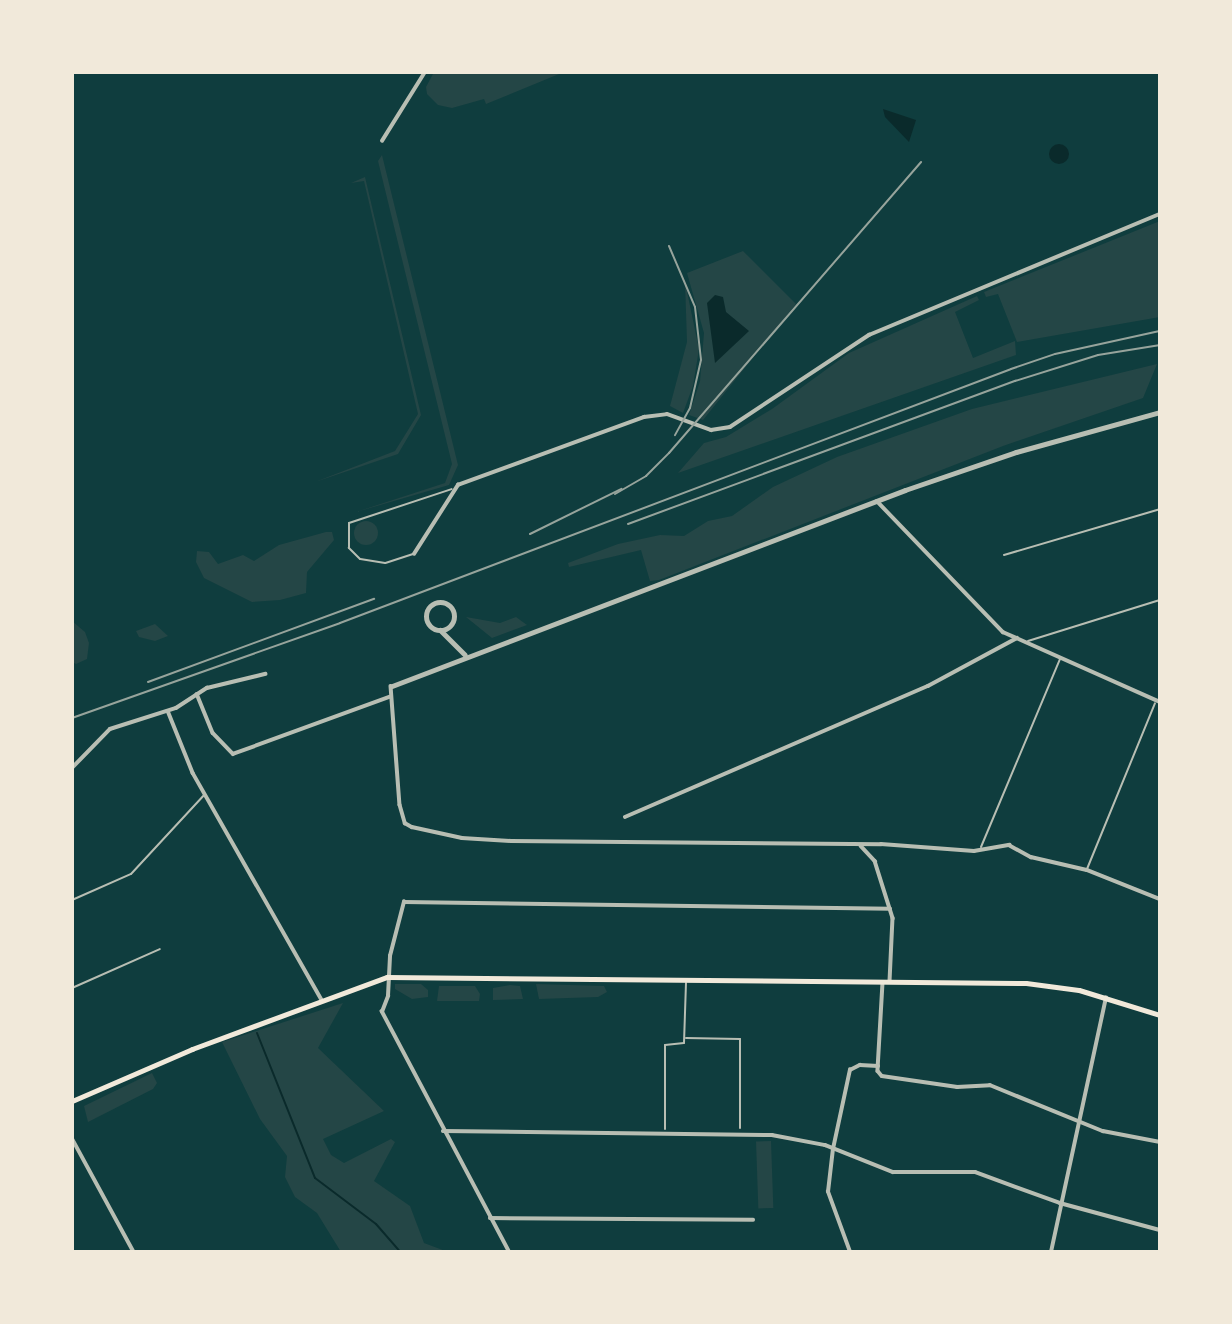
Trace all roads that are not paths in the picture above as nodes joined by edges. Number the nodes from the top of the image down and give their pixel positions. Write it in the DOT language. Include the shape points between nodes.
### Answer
graph roads {
  1 [pos="425,72"];
  2 [pos="382,141"];
  3 [pos="1160,214"];
  4 [pos="1160,412"];
  5 [pos="452,489"];
  6 [pos="876,501"];
  7 [pos="1160,509"];
  8 [pos="414,554"];
  9 [pos="1004,555"];
  10 [pos="1160,600"];
  11 [pos="448,630"];
  12 [pos="1017,638"];
  13 [pos="1027,642"];
  14 [pos="465,655"];
  15 [pos="1060,659"];
  16 [pos="264,674"];
  17 [pos="392,686"];
  18 [pos="197,694"];
  19 [pos="388,697"];
  20 [pos="1158,701"];
  21 [pos="167,711"];
  22 [pos="72,768"];
  23 [pos="205,794"];
  24 [pos="625,817"];
  25 [pos="861,846"];
  26 [pos="981,848"];
  27 [pos="1087,870"];
  28 [pos="1160,899"];
  29 [pos="72,900"];
  30 [pos="890,909"];
  31 [pos="160,949"];
  32 [pos="387,977"];
  33 [pos="686,981"];
  34 [pos="886,983"];
  35 [pos="72,988"];
  36 [pos="1106,997"];
  37 [pos="322,1000"];
  38 [pos="1160,1015"];
  39 [pos="685,1038"];
  40 [pos="878,1069"];
  41 [pos="72,1101"];
  42 [pos="1078,1120"];
  43 [pos="740,1128"];
  44 [pos="665,1129"];
  45 [pos="443,1131"];
  46 [pos="72,1138"];
  47 [pos="1160,1142"];
  48 [pos="833,1149"];
  49 [pos="1060,1203"];
  50 [pos="490,1218"];
  51 [pos="753,1220"];
  52 [pos="1160,1230"];
  53 [pos="134,1252"];
  54 [pos="509,1252"];
  55 [pos="850,1252"];
  56 [pos="1051,1252"];
  1 -- 2 [label="street"];
  3 -- 5 [label="street" via="869,335 730,427 709,429 667,414 644,417"];
  4 -- 6 [label="street" via="1016,452"];
  5 -- 8 [label="street"];
  5 -- 8 [label="lane" via="349,523 349,548 360,558 385,563"];
  6 -- 12 [label="street" via="998,628"];
  6 -- 14 [label="street" via="654,588"];
  7 -- 9 [label="lane"];
  10 -- 13 [label="lane"];
  11 -- 11 [label="street" via="453,611 444,602 435,603 426,619 440,630"];
  11 -- 14 [label="street"];
  12 -- 13 [label="street"];
  12 -- 24 [label="street" via="928,686"];
  13 -- 15 [label="street"];
  14 -- 17 [label="street"];
  15 -- 20 [label="street"];
  15 -- 26 [label="lane"];
  16 -- 18 [label="street"];
  17 -- 19 [label="street"];
  18 -- 19 [label="street" via="213,733 233,754"];
  18 -- 21 [label="street"];
  19 -- 25 [label="street" via="405,823 457,837 511,841"];
  20 -- 27 [label="lane"];
  21 -- 22 [label="street" via="108,730"];
  21 -- 23 [label="street"];
  23 -- 29 [label="lane" via="131,874"];
  23 -- 37 [label="street"];
  25 -- 26 [label="street"];
  25 -- 30 [label="street" via="875,861"];
  26 -- 27 [label="street" via="1009,845 1031,857"];
  27 -- 28 [label="street"];
  30 -- 32 [label="street" via="407,900 400,908"];
  30 -- 34 [label="street" via="895,935"];
  31 -- 35 [label="lane"];
  32 -- 33 [label="main road"];
  32 -- 37 [label="main road"];
  32 -- 45 [label="street" via="388,996 382,1012"];
  33 -- 34 [label="main road"];
  33 -- 39 [label="lane"];
  34 -- 36 [label="main road" via="1026,983"];
  34 -- 40 [label="street"];
  36 -- 38 [label="main road"];
  36 -- 42 [label="street"];
  37 -- 41 [label="main road"];
  39 -- 43 [label="lane" via="740,1040"];
  39 -- 44 [label="lane" via="683,1046 665,1045"];
  40 -- 42 [label="street" via="885,1077 914,1084 990,1085"];
  40 -- 48 [label="street" via="860,1065 850,1070"];
  42 -- 47 [label="street" via="1103,1131"];
  42 -- 49 [label="street"];
  45 -- 48 [label="street" via="767,1134"];
  45 -- 50 [label="street"];
  46 -- 53 [label="street"];
  48 -- 49 [label="street" via="893,1172 975,1172"];
  48 -- 55 [label="street" via="828,1192"];
  49 -- 52 [label="street"];
  49 -- 56 [label="street"];
  50 -- 51 [label="street"];
  50 -- 54 [label="street"];
}
